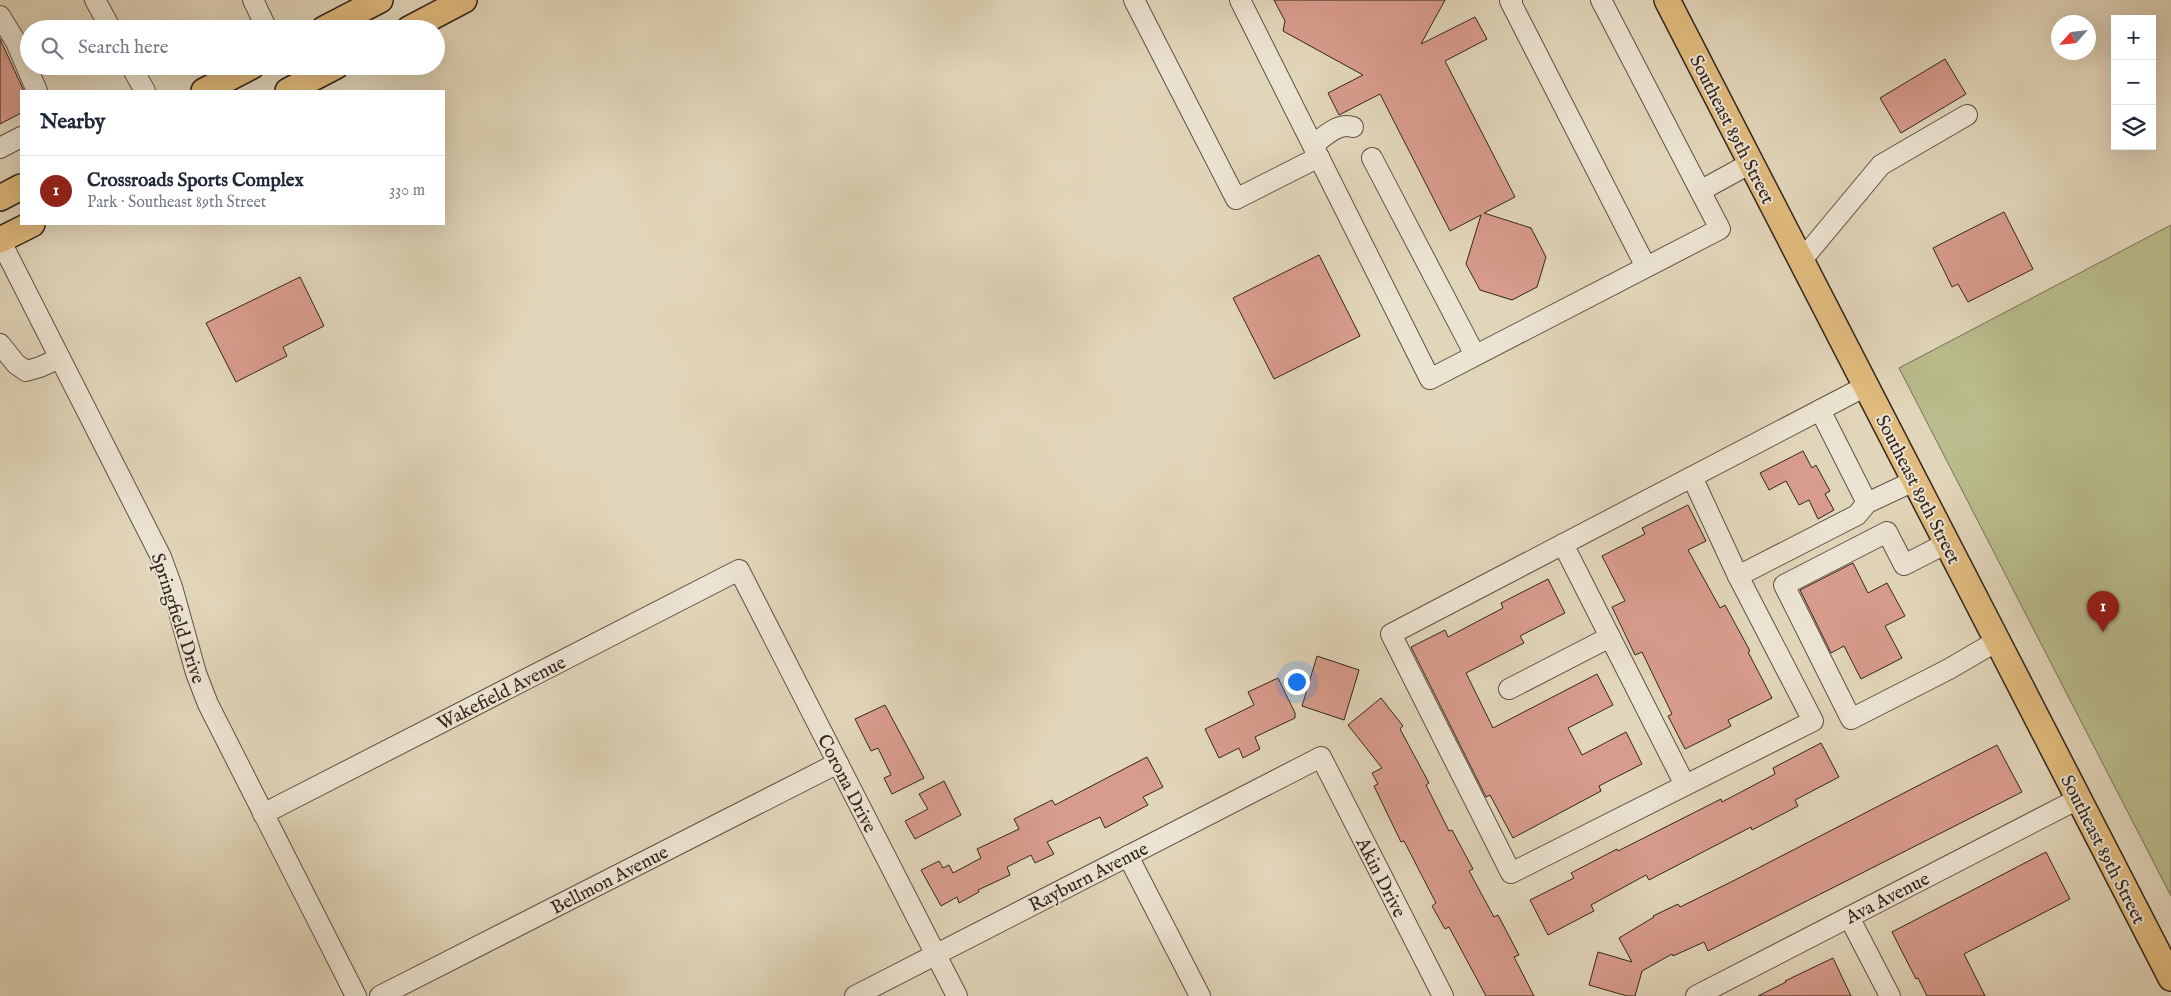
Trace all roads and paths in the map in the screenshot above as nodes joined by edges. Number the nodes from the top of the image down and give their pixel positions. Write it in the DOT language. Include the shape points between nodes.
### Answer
graph roads {
  1 [pos="95,0"];
  2 [pos="253,0"];
  3 [pos="380,0"];
  4 [pos="464,0"];
  5 [pos="1134,0"];
  6 [pos="1240,0"];
  7 [pos="1512,0"];
  8 [pos="1601,0"];
  9 [pos="1667,0"];
  10 [pos="0,16"];
  11 [pos="106,20"];
  12 [pos="263,20"];
  13 [pos="341,20"];
  14 [pos="426,20"];
  15 [pos="20,51"];
  16 [pos="30,75"];
  17 [pos="136,75"];
  18 [pos="235,75"];
  19 [pos="319,75"];
  20 [pos="37,90"];
  21 [pos="144,90"];
  22 [pos="206,90"];
  23 [pos="290,90"];
  24 [pos="1967,115"];
  25 [pos="1352,127"];
  26 [pos="20,138"];
  27 [pos="0,148"];
  28 [pos="1316,151"];
  29 [pos="1372,158"];
  30 [pos="1751,163"];
  31 [pos="20,188"];
  32 [pos="1700,191"];
  33 [pos="0,198"];
  34 [pos="30,225"];
  35 [pos="0,239"];
  36 [pos="1802,261"];
  37 [pos="1646,267"];
  38 [pos="0,344"];
  39 [pos="1476,355"];
  40 [pos="60,358"];
  41 [pos="1866,386"];
  42 [pos="1820,410"];
  43 [pos="1692,477"];
  44 [pos="1914,480"];
  45 [pos="1867,503"];
  46 [pos="1947,543"];
  47 [pos="1563,544"];
  48 [pos="739,570"];
  49 [pos="1738,576"];
  50 [pos="1610,637"];
  51 [pos="1997,641"];
  52 [pos="1509,689"];
  53 [pos="1321,757"];
  54 [pos="838,763"];
  55 [pos="1685,785"];
  56 [pos="2078,799"];
  57 [pos="263,814"];
  58 [pos="1128,856"];
  59 [pos="1849,917"];
  60 [pos="936,954"];
  61 [pos="2171,978"];
  62 [pos="356,996"];
  63 [pos="380,996"];
  64 [pos="855,996"];
  65 [pos="957,996"];
  66 [pos="1200,996"];
  67 [pos="1443,996"];
  68 [pos="1696,996"];
  69 [pos="1890,996"];
  1 -- 11 [label="street"];
  2 -- 12 [label="street"];
  3 -- 13 [label="main road"];
  4 -- 14 [label="main road"];
  5 -- 28 [label="street" via="1236,199"];
  6 -- 28 [label="street"];
  7 -- 37 [label="street"];
  8 -- 32 [label="street"];
  9 -- 30 [label="main road, Southeast 89th Street"];
  10 -- 15 [label="street"];
  16 -- 20 [label="street"];
  17 -- 21 [label="street"];
  18 -- 22 [label="main road"];
  19 -- 23 [label="main road"];
  24 -- 36 [label="street" via="1881,165"];
  25 -- 28 [label="street" via="1339,127"];
  26 -- 27 [label="street"];
  28 -- 39 [label="street" via="1430,379"];
  29 -- 39 [label="street"];
  30 -- 32 [label="street"];
  30 -- 36 [label="main road, Southeast 89th Street"];
  31 -- 33 [label="main road"];
  32 -- 37 [label="street" via="1720,229"];
  34 -- 35 [label="main road"];
  35 -- 40 [label="street, Springfield Drive"];
  36 -- 41 [label="main road, Southeast 89th Street"];
  37 -- 39 [label="street"];
  38 -- 40 [label="street" via="16,364 26,370"];
  40 -- 57 [label="street, Springfield Drive" via="161,557 196,674"];
  41 -- 42 [label="street"];
  41 -- 44 [label="main road, Southeast 89th Street"];
  42 -- 43 [label="street"];
  42 -- 45 [label="street"];
  43 -- 47 [label="street"];
  43 -- 49 [label="street"];
  44 -- 45 [label="street"];
  44 -- 46 [label="main road, Southeast 89th Street"];
  45 -- 49 [label="street" via="1857,515"];
  46 -- 51 [label="main road, Southeast 89th Street"];
  46 -- 51 [label="street" via="1904,565 1887,532 1784,585 1851,719"];
  47 -- 50 [label="street"];
  47 -- 55 [label="street" via="1391,634 1511,873"];
  48 -- 54 [label="street, Corona Drive"];
  48 -- 57 [label="street, Wakefield Avenue"];
  49 -- 55 [label="street" via="1813,721"];
  50 -- 52 [label="street"];
  50 -- 55 [label="street"];
  51 -- 56 [label="main road, Southeast 89th Street"];
  53 -- 58 [label="street, Rayburn Avenue"];
  53 -- 67 [label="street, Akin Drive"];
  54 -- 60 [label="street, Corona Drive"];
  54 -- 63 [label="street, Bellmon Avenue"];
  56 -- 59 [label="street, Ava Avenue"];
  56 -- 61 [label="main road, Southeast 89th Street"];
  57 -- 62 [label="street, Springfield Drive"];
  58 -- 60 [label="street, Rayburn Avenue"];
  58 -- 66 [label="street"];
  59 -- 68 [label="street, Ava Avenue"];
  59 -- 69 [label="street"];
  60 -- 64 [label="street, Rayburn Avenue"];
  60 -- 65 [label="street, Corona Drive"];
}
